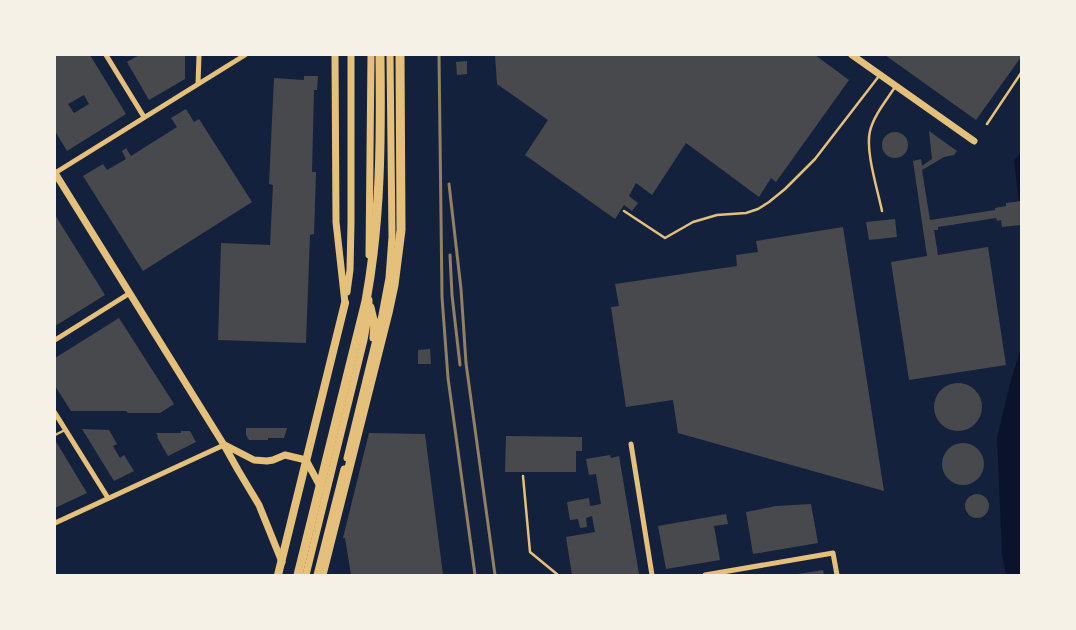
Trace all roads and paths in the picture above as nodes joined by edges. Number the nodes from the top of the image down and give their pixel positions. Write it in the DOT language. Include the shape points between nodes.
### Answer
graph roads {
  1 [pos="106,55"];
  2 [pos="199,55"];
  3 [pos="245,55"];
  4 [pos="335,55"];
  5 [pos="351,55"];
  6 [pos="371,55"];
  7 [pos="380,55"];
  8 [pos="388,55"];
  9 [pos="400,55"];
  10 [pos="852,55"];
  11 [pos="1021,73"];
  12 [pos="880,75"];
  13 [pos="198,84"];
  14 [pos="896,86"];
  15 [pos="370,115"];
  16 [pos="144,117"];
  17 [pos="987,124"];
  18 [pos="974,142"];
  19 [pos="55,173"];
  20 [pos="624,211"];
  21 [pos="882,211"];
  22 [pos="130,293"];
  23 [pos="369,299"];
  24 [pos="345,303"];
  25 [pos="55,340"];
  26 [pos="372,358"];
  27 [pos="55,414"];
  28 [pos="65,430"];
  29 [pos="55,435"];
  30 [pos="224,444"];
  31 [pos="631,444"];
  32 [pos="306,460"];
  33 [pos="523,476"];
  34 [pos="326,496"];
  35 [pos="108,498"];
  36 [pos="55,523"];
  37 [pos="282,562"];
  38 [pos="278,575"];
  39 [pos="298,575"];
  40 [pos="306,575"];
  41 [pos="317,575"];
  42 [pos="322,575"];
  43 [pos="558,575"];
  44 [pos="652,575"];
  45 [pos="704,575"];
  46 [pos="837,575"];
  1 -- 16 [label="street"];
  2 -- 13 [label="street"];
  3 -- 13 [label="street"];
  4 -- 24 [label="main road" via="336,222"];
  5 -- 24 [label="main road" via="350,270"];
  6 -- 15 [label="main road"];
  7 -- 39 [label="highway" via="378,208 372,269"];
  8 -- 15 [label="main road"];
  8 -- 26 [label="main road" via="391,258"];
  9 -- 42 [label="highway" via="401,230 396,268 388,314"];
  10 -- 12 [label="main road"];
  11 -- 17 [label="lane"];
  12 -- 14 [label="main road"];
  12 -- 20 [label="lane" via="815,159 785,189 758,209 693,222 665,238"];
  13 -- 16 [label="street"];
  14 -- 18 [label="main road"];
  14 -- 21 [label="lane" via="870,131 871,161"];
  15 -- 23 [label="main road"];
  16 -- 19 [label="street"];
  19 -- 22 [label="main road"];
  22 -- 25 [label="street"];
  22 -- 30 [label="main road"];
  23 -- 26 [label="main road" via="374,320"];
  23 -- 34 [label="main road" via="364,340"];
  24 -- 32 [label="main road"];
  26 -- 41 [label="main road"];
  27 -- 28 [label="street"];
  28 -- 29 [label="lane"];
  28 -- 35 [label="street"];
  30 -- 32 [label="main road" via="254,460 267,461 285,455"];
  30 -- 35 [label="street"];
  30 -- 37 [label="main road" via="259,505"];
  31 -- 44 [label="street"];
  32 -- 34 [label="main road"];
  32 -- 37 [label="main road"];
  33 -- 43 [label="lane" via="530,552"];
  34 -- 40 [label="main road"];
  35 -- 36 [label="street"];
  37 -- 38 [label="main road"];
  45 -- 46 [label="street" via="833,553"];
}
